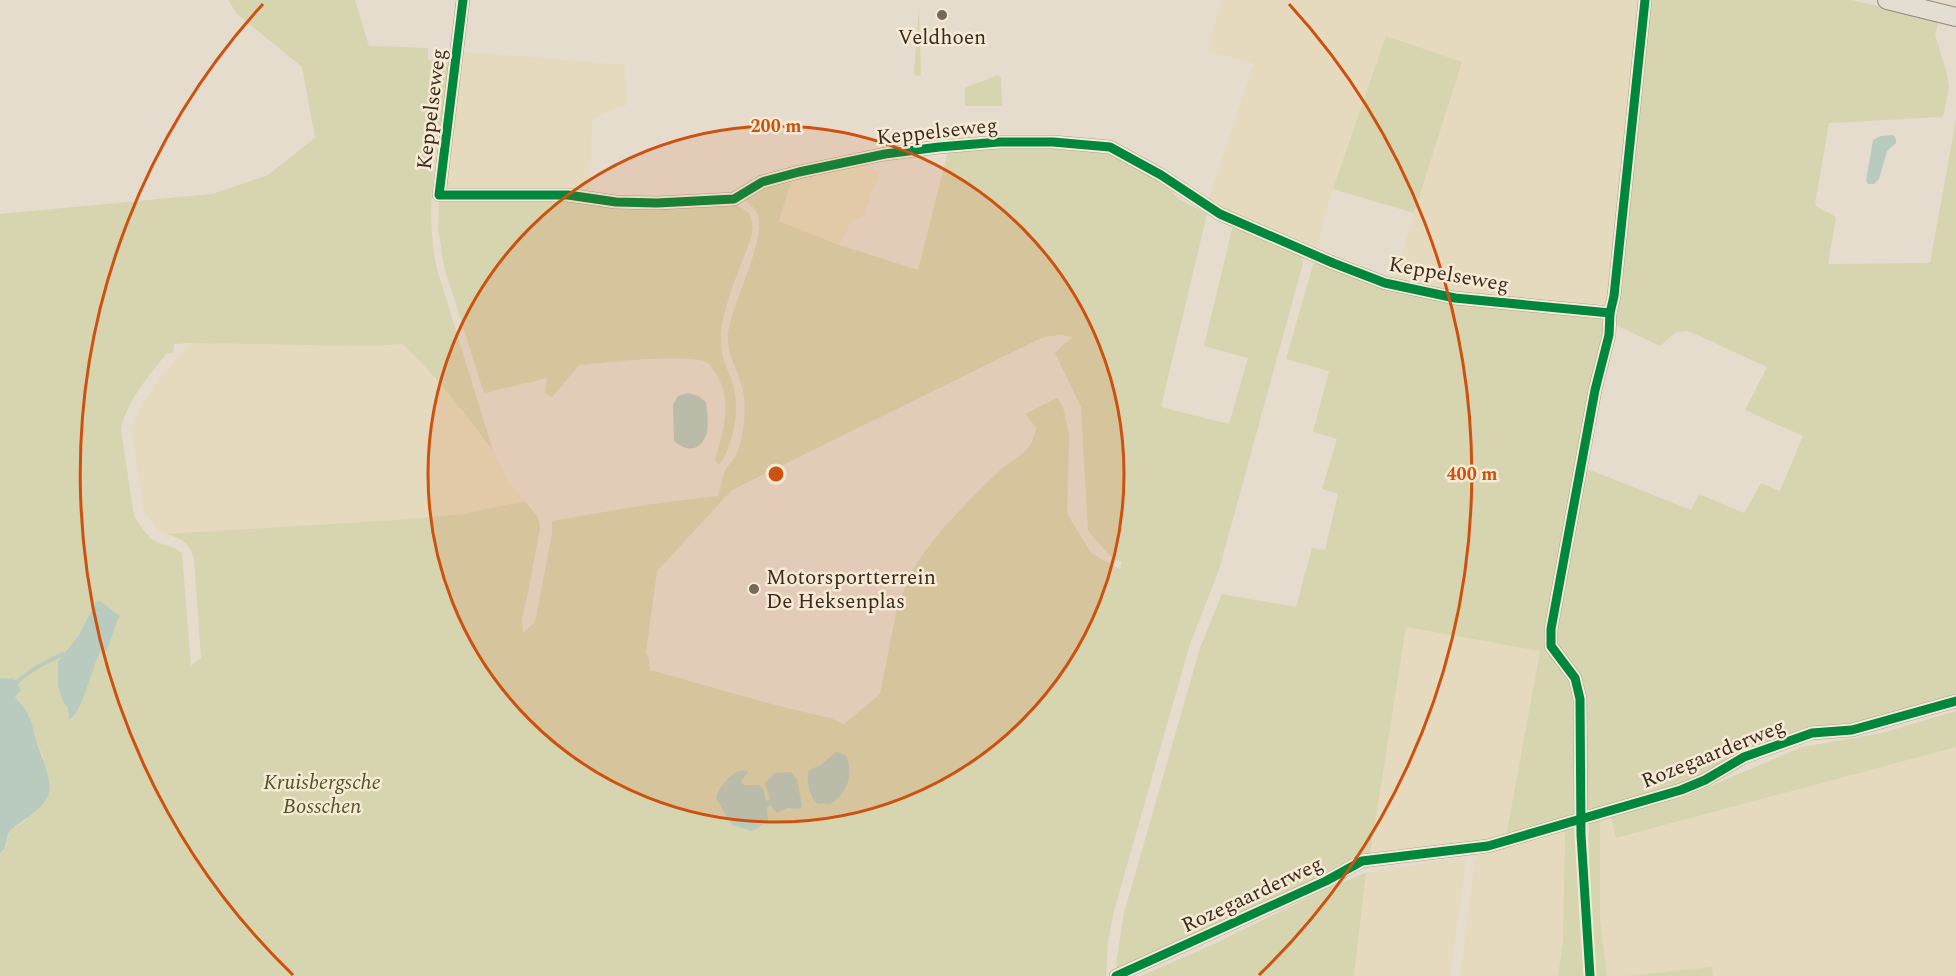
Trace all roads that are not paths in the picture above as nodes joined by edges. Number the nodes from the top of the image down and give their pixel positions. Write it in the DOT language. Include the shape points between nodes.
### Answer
graph roads {
  1 [pos="464,0"];
  2 [pos="1645,0"];
  3 [pos="1887,0"];
  4 [pos="1956,17"];
  5 [pos="1610,313"];
  6 [pos="1956,701"];
  7 [pos="1581,818"];
  8 [pos="1116,976"];
  1 -- 5 [label="street, Keppelseweg" via="439,195 568,195 616,202 734,199 771,179 876,155 999,142 1110,147 1220,214 1385,283 1455,298"];
  2 -- 5 [label="street"];
  3 -- 4 [label="main road"];
  5 -- 7 [label="street" via="1609,336 1595,390 1551,629 1551,646 1575,678 1580,699"];
  6 -- 7 [label="street, Rozegaarderweg" via="1851,730 1812,733 1744,757 1681,790"];
  7 -- 8 [label="street, Rozegaarderweg" via="1488,846 1362,861"];
}
